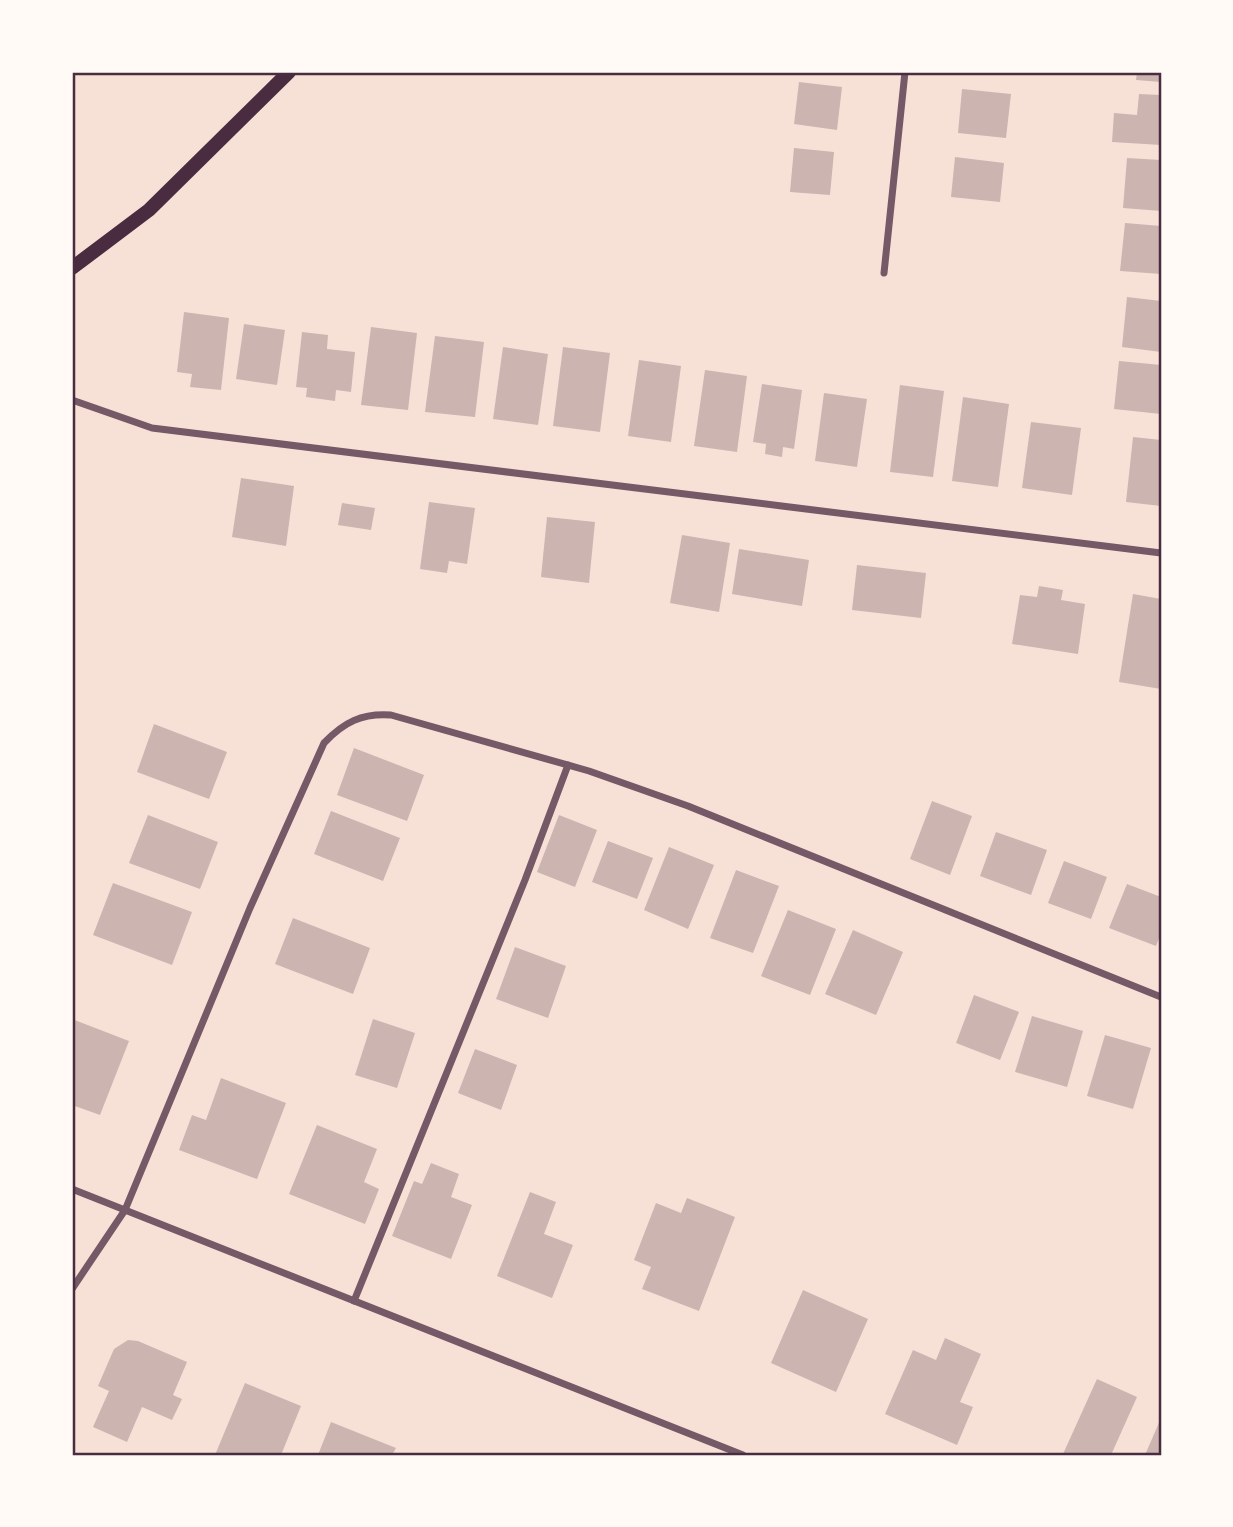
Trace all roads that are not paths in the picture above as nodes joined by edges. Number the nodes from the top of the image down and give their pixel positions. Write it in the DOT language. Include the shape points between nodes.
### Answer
graph roads {
  1 [pos="289,72"];
  2 [pos="905,72"];
  3 [pos="72,268"];
  4 [pos="884,273"];
  5 [pos="72,400"];
  6 [pos="1161,553"];
  7 [pos="568,765"];
  8 [pos="1161,997"];
  9 [pos="72,1189"];
  10 [pos="125,1210"];
  11 [pos="72,1289"];
  12 [pos="354,1301"];
  13 [pos="743,1455"];
  1 -- 3 [label="main road" via="149,210"];
  2 -- 4 [label="street"];
  5 -- 6 [label="street" via="152,428"];
  7 -- 8 [label="street" via="700,811"];
  7 -- 10 [label="street" via="391,715 358,717 339,727 324,743 250,908"];
  7 -- 12 [label="street"];
  9 -- 10 [label="street"];
  10 -- 11 [label="street"];
  10 -- 12 [label="street"];
  12 -- 13 [label="street"];
}
